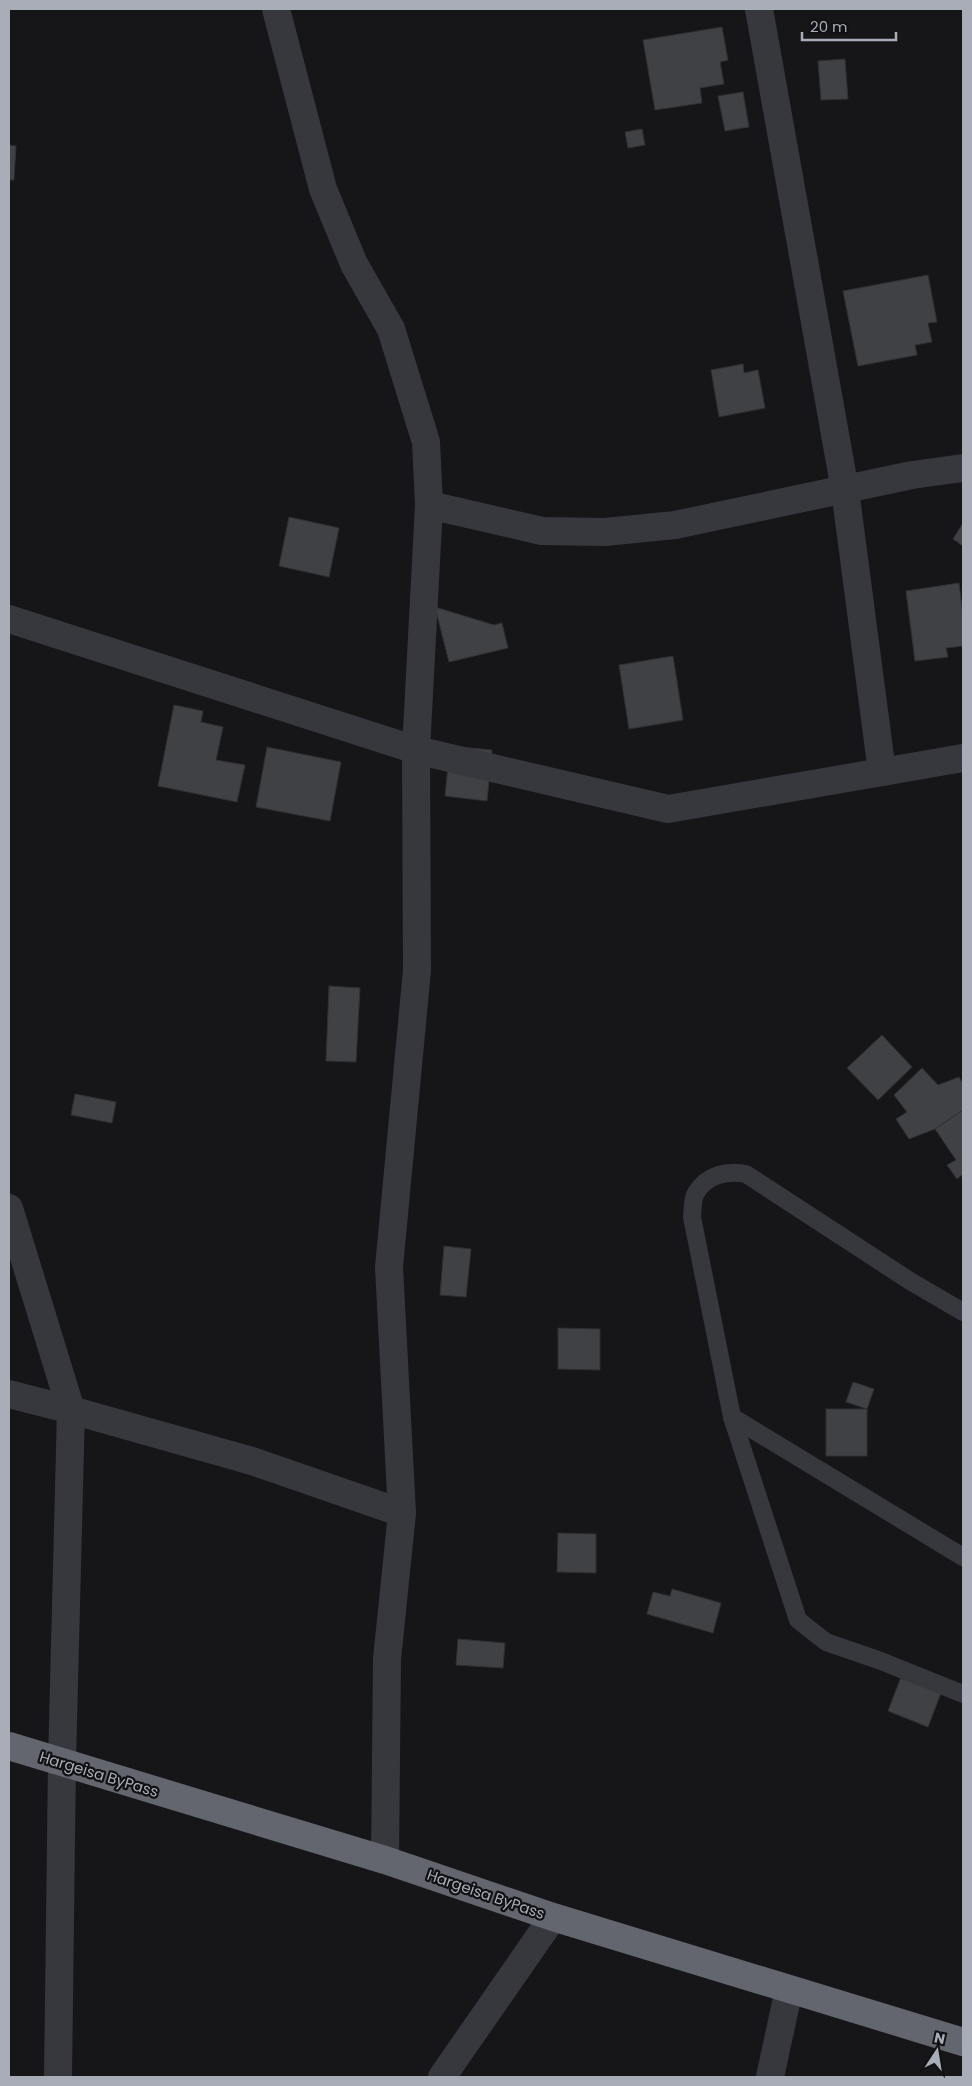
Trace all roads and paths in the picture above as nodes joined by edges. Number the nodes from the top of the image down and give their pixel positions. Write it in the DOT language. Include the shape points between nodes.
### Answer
graph roads {
  1 [pos="276,9"];
  2 [pos="759,9"];
  3 [pos="963,468"];
  4 [pos="845,490"];
  5 [pos="428,505"];
  6 [pos="9,618"];
  7 [pos="416,750"];
  8 [pos="963,758"];
  9 [pos="882,772"];
  10 [pos="9,1208"];
  11 [pos="963,1312"];
  12 [pos="9,1394"];
  13 [pos="71,1410"];
  14 [pos="732,1417"];
  15 [pos="402,1513"];
  16 [pos="963,1557"];
  17 [pos="963,1694"];
  18 [pos="9,1746"];
  19 [pos="62,1762"];
  20 [pos="385,1860"];
  21 [pos="553,1917"];
  22 [pos="789,1989"];
  23 [pos="963,2042"];
  24 [pos="58,2077"];
  25 [pos="442,2077"];
  26 [pos="770,2077"];
  1 -- 5 [label="street" via="323,189 354,264 391,329 426,442"];
  2 -- 4 [label="street"];
  3 -- 4 [label="street"];
  4 -- 5 [label="street" via="675,525 605,532 542,531"];
  4 -- 9 [label="street"];
  5 -- 7 [label="street"];
  6 -- 7 [label="street"];
  7 -- 9 [label="street" via="668,809"];
  7 -- 15 [label="street" via="417,970 389,1267"];
  8 -- 9 [label="street"];
  10 -- 13 [label="street"];
  11 -- 14 [label="lane" via="746,1174 722,1173 708,1180 695,1194 692,1217"];
  12 -- 13 [label="street"];
  13 -- 15 [label="street" via="252,1461"];
  13 -- 19 [label="street"];
  14 -- 16 [label="lane"];
  14 -- 17 [label="lane" via="798,1620 826,1642"];
  15 -- 20 [label="street" via="387,1659"];
  18 -- 19 [label="highway, Hargeisa ByPass"];
  19 -- 20 [label="highway, Hargeisa ByPass"];
  19 -- 24 [label="street"];
  20 -- 21 [label="highway, Hargeisa ByPass"];
  21 -- 22 [label="highway, Hargeisa ByPass"];
  21 -- 25 [label="street"];
  22 -- 23 [label="highway, Hargeisa ByPass"];
  22 -- 26 [label="street"];
}
